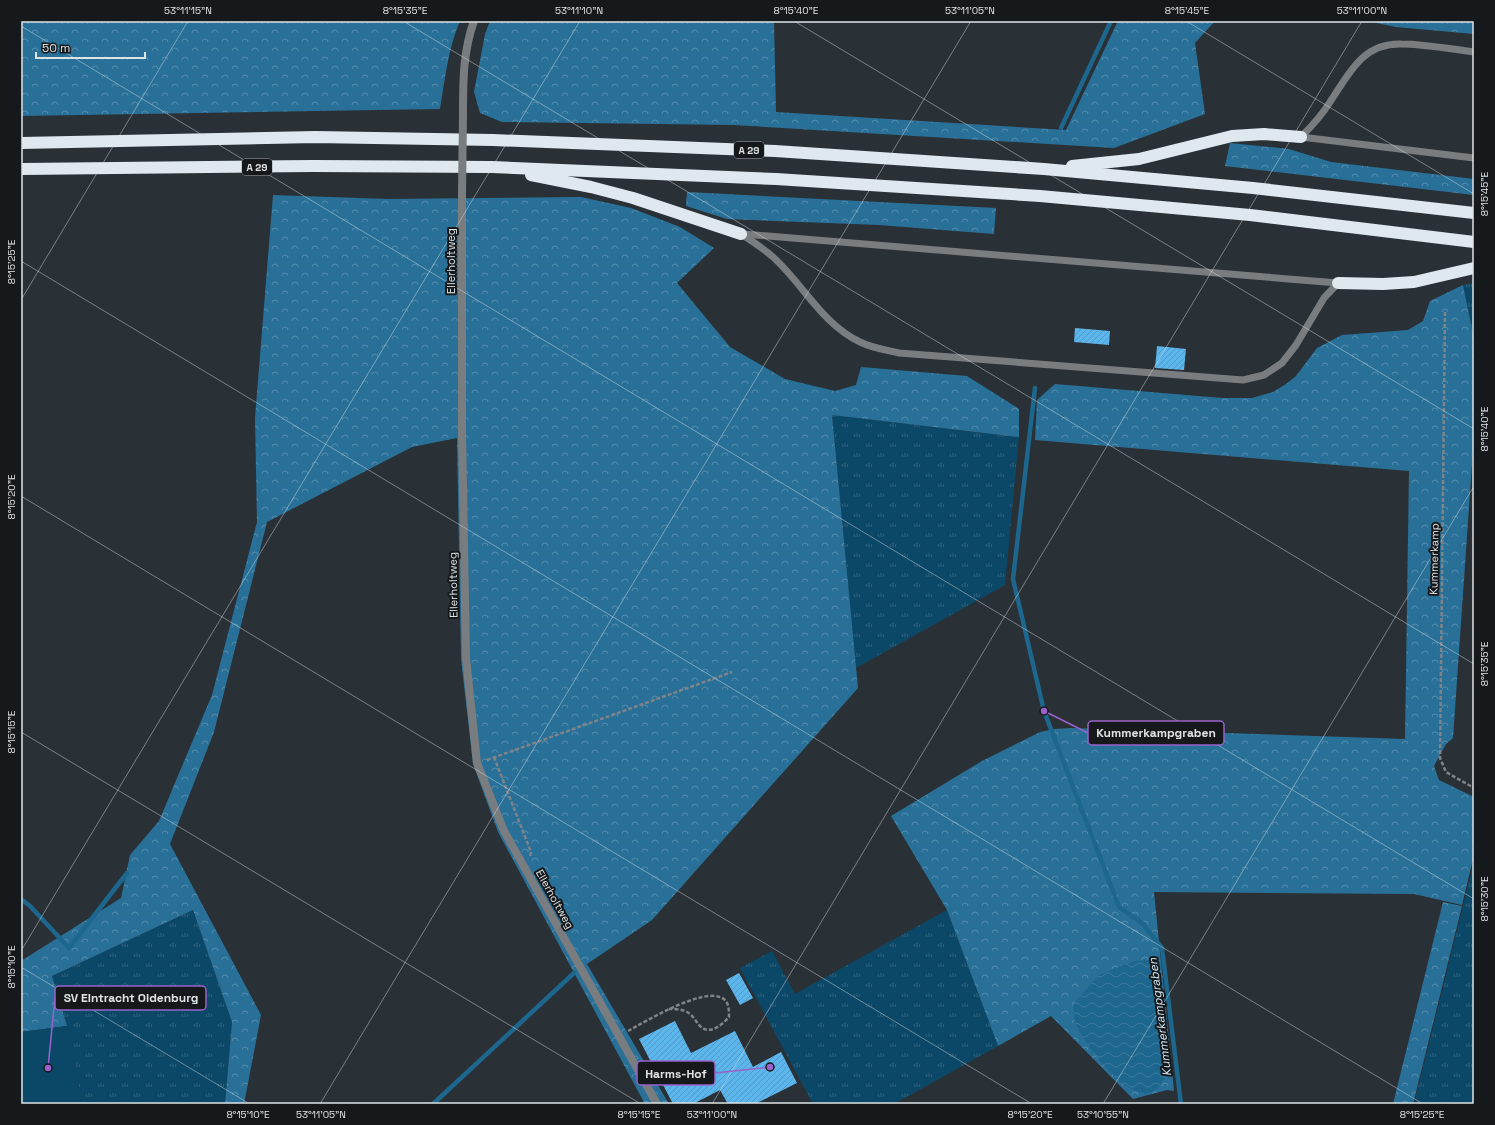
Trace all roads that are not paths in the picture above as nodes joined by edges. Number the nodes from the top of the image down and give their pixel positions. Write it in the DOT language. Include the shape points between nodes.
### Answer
graph roads {
  1 [pos="474,21"];
  2 [pos="1474,52"];
  3 [pos="1301,137"];
  4 [pos="21,143"];
  5 [pos="1474,158"];
  6 [pos="492,167"];
  7 [pos="21,169"];
  8 [pos="1044,169"];
  9 [pos="1474,213"];
  10 [pos="741,234"];
  11 [pos="1474,242"];
  12 [pos="1474,268"];
  13 [pos="1338,283"];
  14 [pos="657,1104"];
  1 -- 14 [label="street, Ellerholtweg, bridge" via="468,37 464,72 462,439 465,651 477,763 504,831"];
  2 -- 3 [label="lane" via="1401,44 1373,49 1352,69 1317,121"];
  3 -- 5 [label="lane"];
  3 -- 8 [label="highway" via="1264,134 1232,136 1139,159"];
  4 -- 8 [label="highway, A 29" via="315,137 492,140 775,151"];
  6 -- 7 [label="highway, A 29"];
  6 -- 10 [label="highway" via="633,198"];
  6 -- 11 [label="highway, A 29" via="776,179 1040,196 1250,215"];
  8 -- 9 [label="highway, A 29" via="1253,188"];
  10 -- 13 [label="lane"];
  10 -- 13 [label="lane" via="773,257 842,331 880,349 906,353 1243,380 1264,375 1282,363 1324,298"];
  12 -- 13 [label="highway" via="1414,282"];
}
